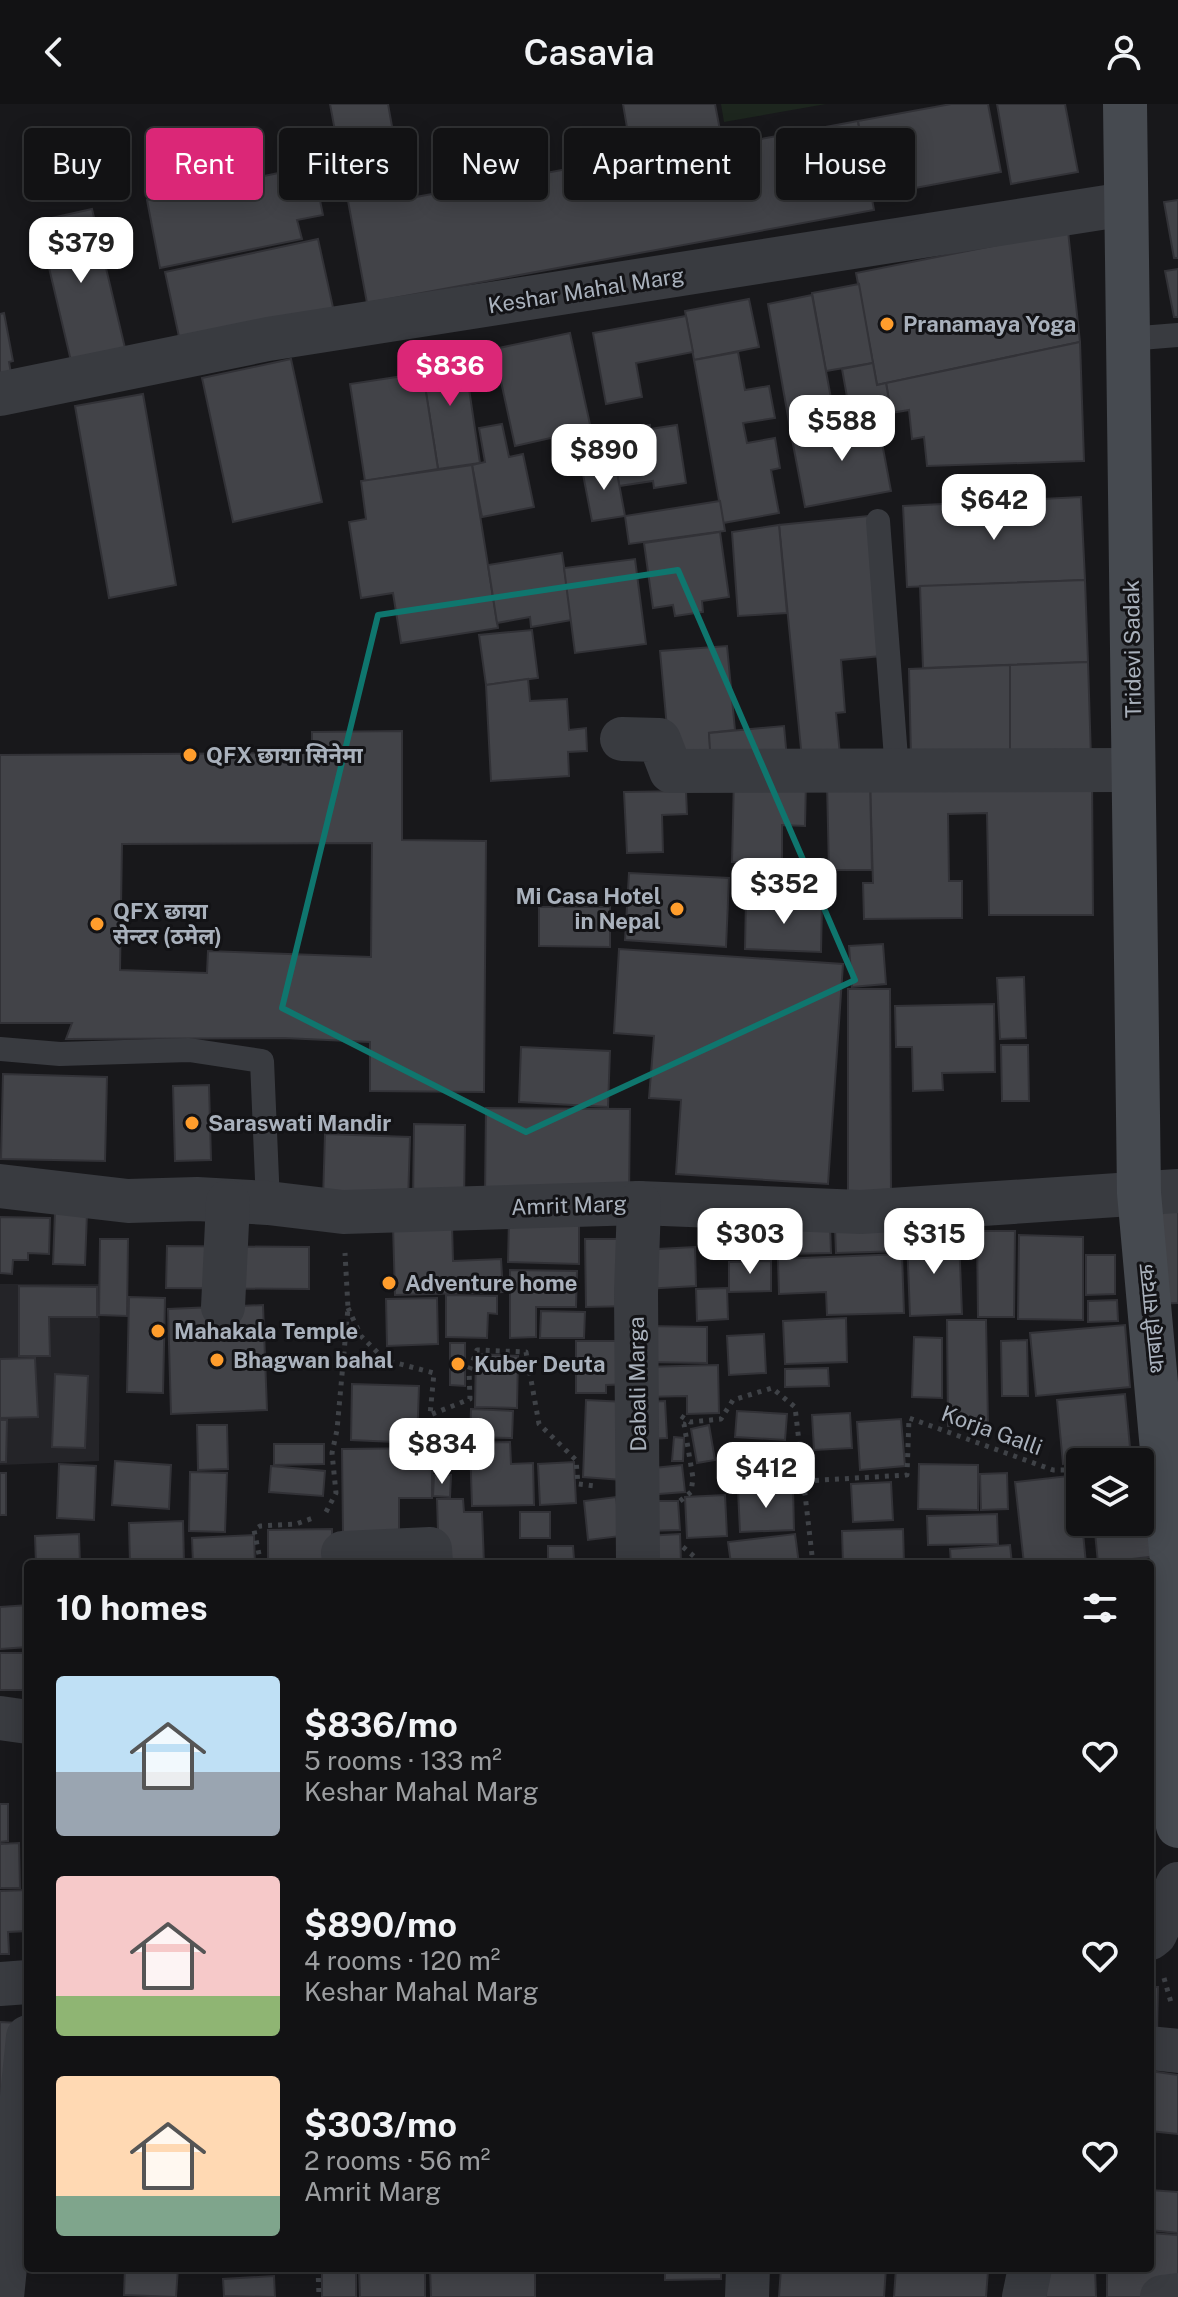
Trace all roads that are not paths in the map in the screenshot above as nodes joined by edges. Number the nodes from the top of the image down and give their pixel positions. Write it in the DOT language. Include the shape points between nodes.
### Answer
graph roads {
  1 [pos="1125,104"];
  2 [pos="1126,204"];
  3 [pos="1178,335"];
  4 [pos="1128,339"];
  5 [pos="0,394"];
  6 [pos="878,521"];
  7 [pos="622,739"];
  8 [pos="1133,770"];
  9 [pos="897,771"];
  10 [pos="0,1049"];
  11 [pos="0,1186"];
  12 [pos="1158,1192"];
  13 [pos="248,1203"];
  14 [pos="639,1203"];
  15 [pos="223,1307"];
  16 [pos="343,1553"];
  17 [pos="431,1560"];
  18 [pos="639,1560"];
  19 [pos="0,1718"];
  20 [pos="24,1721"];
  21 [pos="1178,1826"];
  22 [pos="1178,1884"];
  23 [pos="1154,1956"];
  24 [pos="24,1982"];
  25 [pos="0,1984"];
  26 [pos="24,2077"];
  27 [pos="748,2272"];
  28 [pos="1029,2272"];
  29 [pos="1178,2295"];
  30 [pos="2,2297"];
  31 [pos="747,2297"];
  32 [pos="1024,2297"];
  33 [pos="1162,2297"];
  1 -- 2 [label="street, Tridevi Sadak"];
  2 -- 4 [label="street, Tridevi Sadak"];
  2 -- 5 [label="street, Keshar Mahal Marg" via="268,339"];
  3 -- 4 [label="lane"];
  4 -- 8 [label="street, Tridevi Sadak"];
  6 -- 9 [label="lane"];
  7 -- 9 [label="street" via="659,740 671,771"];
  8 -- 9 [label="street"];
  8 -- 12 [label="street, Tridevi Sadak"];
  10 -- 13 [label="lane" via="60,1054 189,1050 262,1061"];
  11 -- 13 [label="street, Amrit Marg" via="128,1201"];
  12 -- 14 [label="street, Amrit Marg" via="861,1212"];
  12 -- 21 [label="street, थाबाही सादक" via="1172,1562 1163,1636 1164,1757"];
  13 -- 14 [label="street, Amrit Marg" via="343,1212"];
  13 -- 15 [label="street"];
  14 -- 18 [label="street, Dabali Marga" via="636,1293 654,1450"];
  16 -- 17 [label="street" via="430,1549"];
  19 -- 20 [label="street"];
  22 -- 23 [label="street" via="1155,1934"];
  24 -- 25 [label="street"];
  26 -- 30 [label="street"];
  27 -- 31 [label="street"];
  28 -- 32 [label="street"];
  29 -- 33 [label="street"];
}
